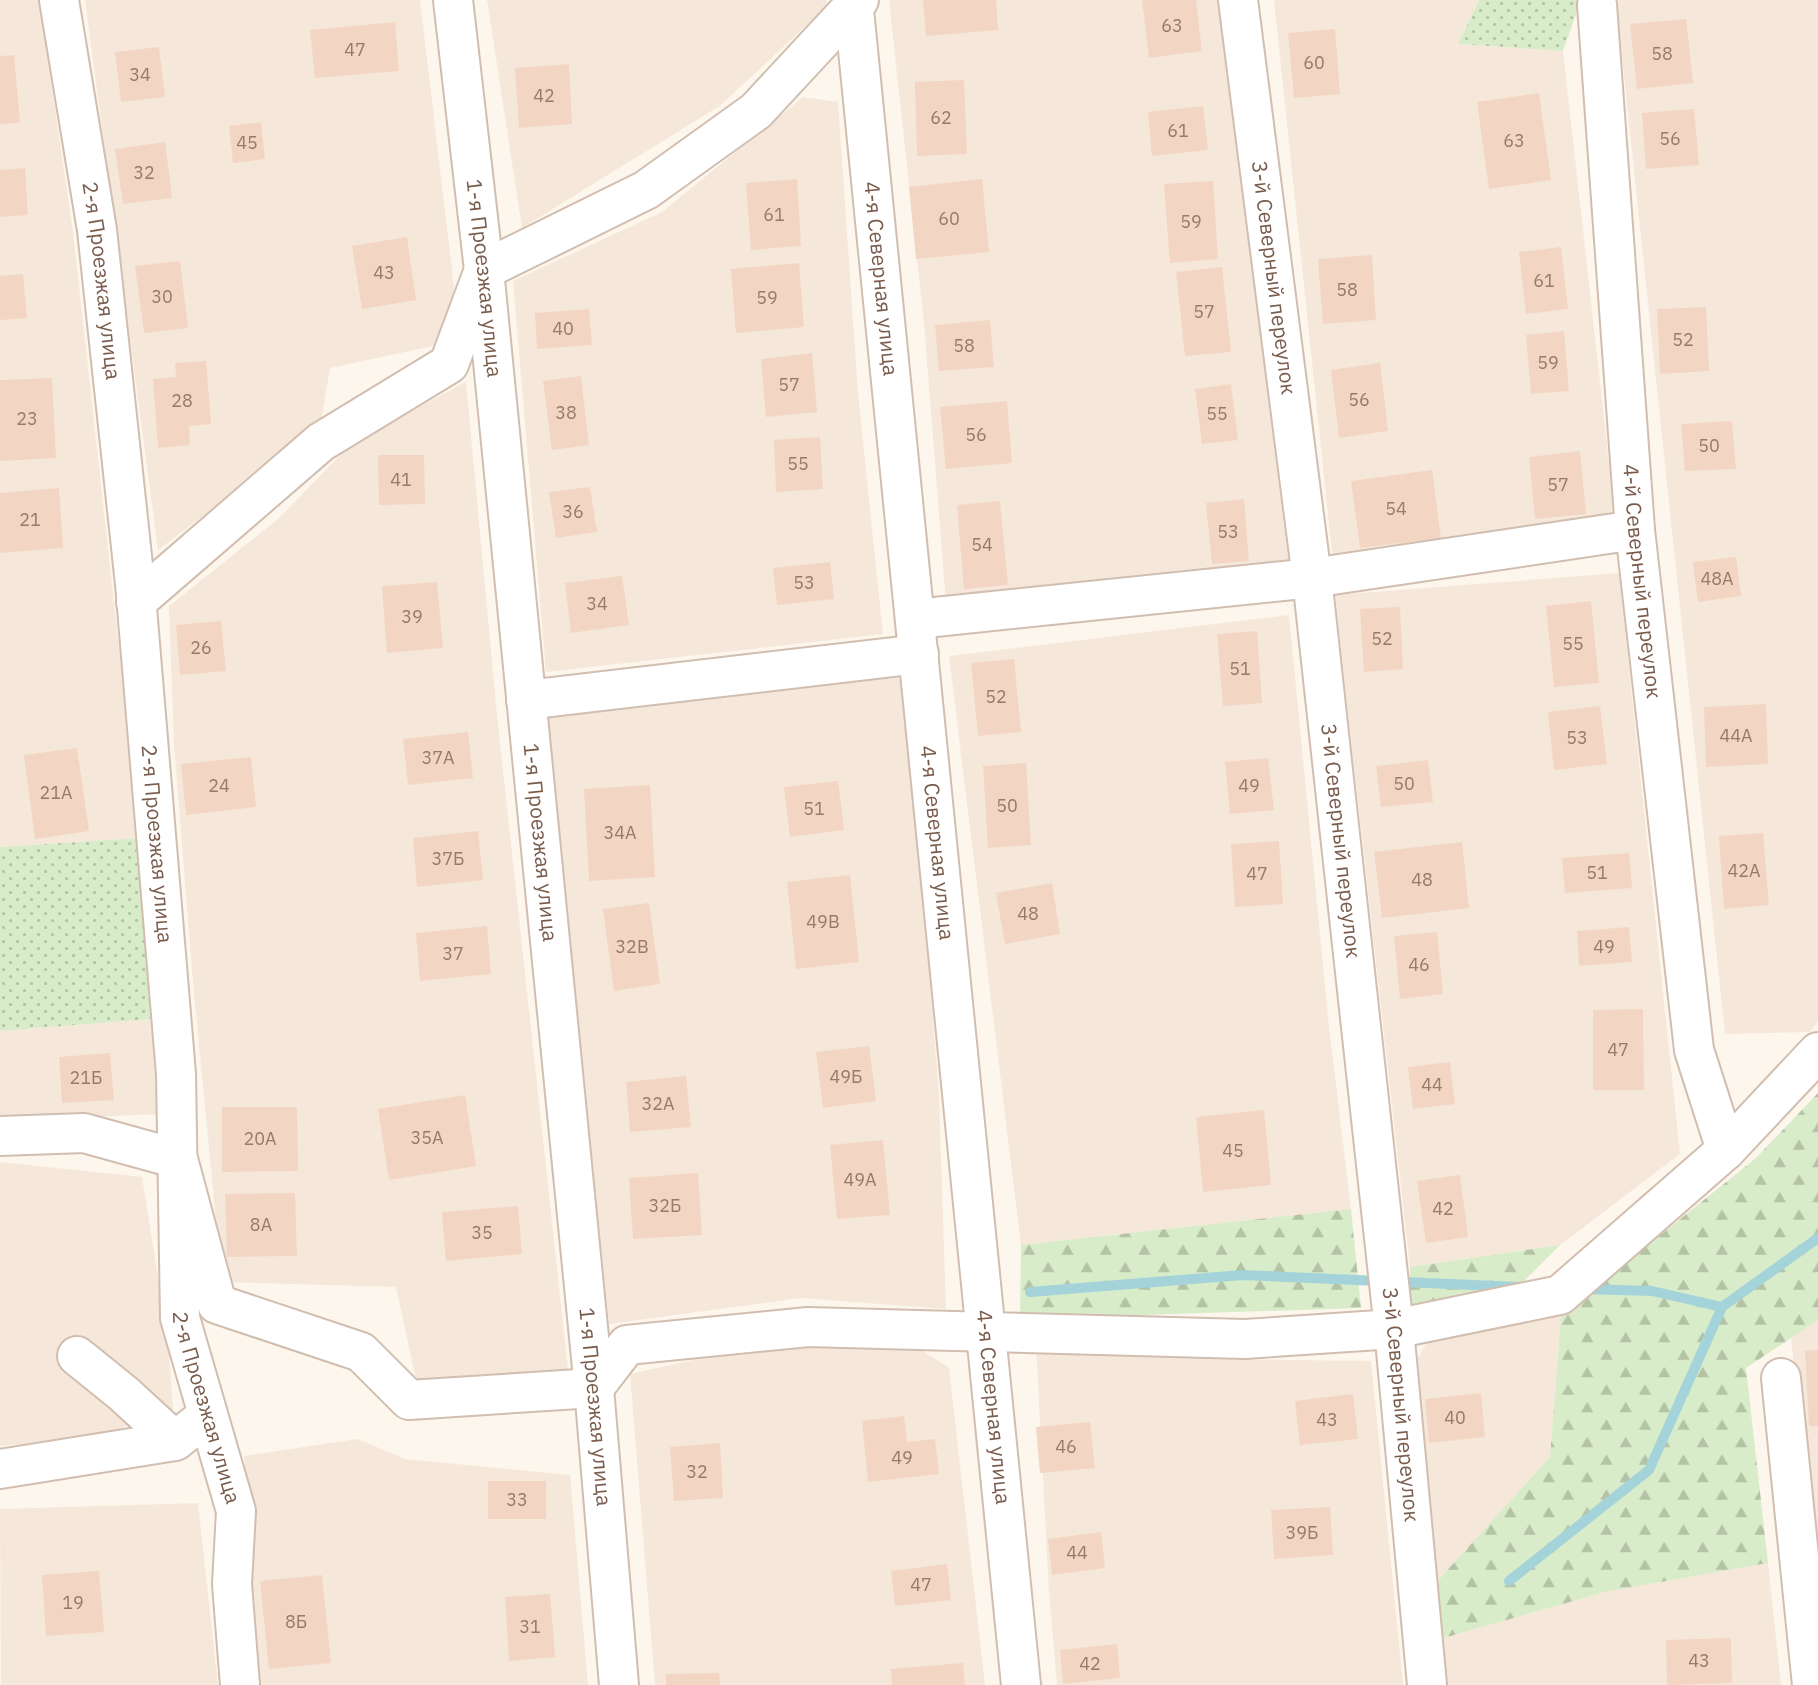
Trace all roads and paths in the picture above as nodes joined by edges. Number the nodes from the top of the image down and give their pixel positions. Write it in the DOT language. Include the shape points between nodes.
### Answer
graph roads {
  1 [pos="59,0"];
  2 [pos="453,0"];
  3 [pos="1238,0"];
  4 [pos="855,2"];
  5 [pos="1597,5"];
  6 [pos="484,270"];
  7 [pos="1635,530"];
  8 [pos="1312,578"];
  9 [pos="136,601"];
  10 [pos="918,636"];
  11 [pos="526,700"];
  12 [pos="1818,1052"];
  13 [pos="0,1136"];
  14 [pos="1726,1150"];
  15 [pos="178,1159"];
  16 [pos="1394,1329"];
  17 [pos="986,1332"];
  18 [pos="77,1356"];
  19 [pos="1781,1378"];
  20 [pos="594,1388"];
  21 [pos="208,1415"];
  22 [pos="174,1441"];
  23 [pos="0,1469"];
  24 [pos="240,1685"];
  25 [pos="619,1685"];
  26 [pos="1021,1685"];
  27 [pos="1427,1685"];
  28 [pos="1812,1685"];
  1 -- 9 [label="street, 2-я Проезжая улица" via="97,230"];
  2 -- 6 [label="street, 1-я Проезжая улица"];
  3 -- 8 [label="street, 3-й Северный переулок"];
  4 -- 6 [label="street" via="756,111 723,135 646,190"];
  4 -- 10 [label="street, 4-я Северная улица"];
  5 -- 7 [label="street, 4-й Северный переулок"];
  6 -- 9 [label="street" via="449,364 321,442"];
  6 -- 11 [label="street, 1-я Проезжая улица"];
  7 -- 8 [label="street"];
  7 -- 14 [label="street, 4-й Северный переулок" via="1694,1050"];
  8 -- 10 [label="street"];
  8 -- 16 [label="street, 3-й Северный переулок"];
  9 -- 15 [label="street, 2-я Проезжая улица" via="176,1074"];
  10 -- 11 [label="street"];
  10 -- 17 [label="street, 4-я Северная улица"];
  11 -- 20 [label="street, 1-я Проезжая улица"];
  12 -- 14 [label="street"];
  13 -- 15 [label="street" via="84,1133"];
  14 -- 16 [label="street" via="1560,1295"];
  15 -- 20 [label="street" via="217,1304 361,1352 409,1400"];
  15 -- 21 [label="street, 2-я Проезжая улица" via="180,1318"];
  16 -- 17 [label="street" via="1245,1339"];
  16 -- 27 [label="street, 3-й Северный переулок"];
  17 -- 20 [label="street" via="808,1327 627,1345"];
  17 -- 26 [label="street, 4-я Северная улица"];
  18 -- 22 [label="street"];
  19 -- 28 [label="street"];
  20 -- 25 [label="street, 1-я Проезжая улица"];
  21 -- 22 [label="street"];
  21 -- 24 [label="street, 2-я Проезжая улица" via="236,1511 232,1584"];
  22 -- 23 [label="street"];
}
